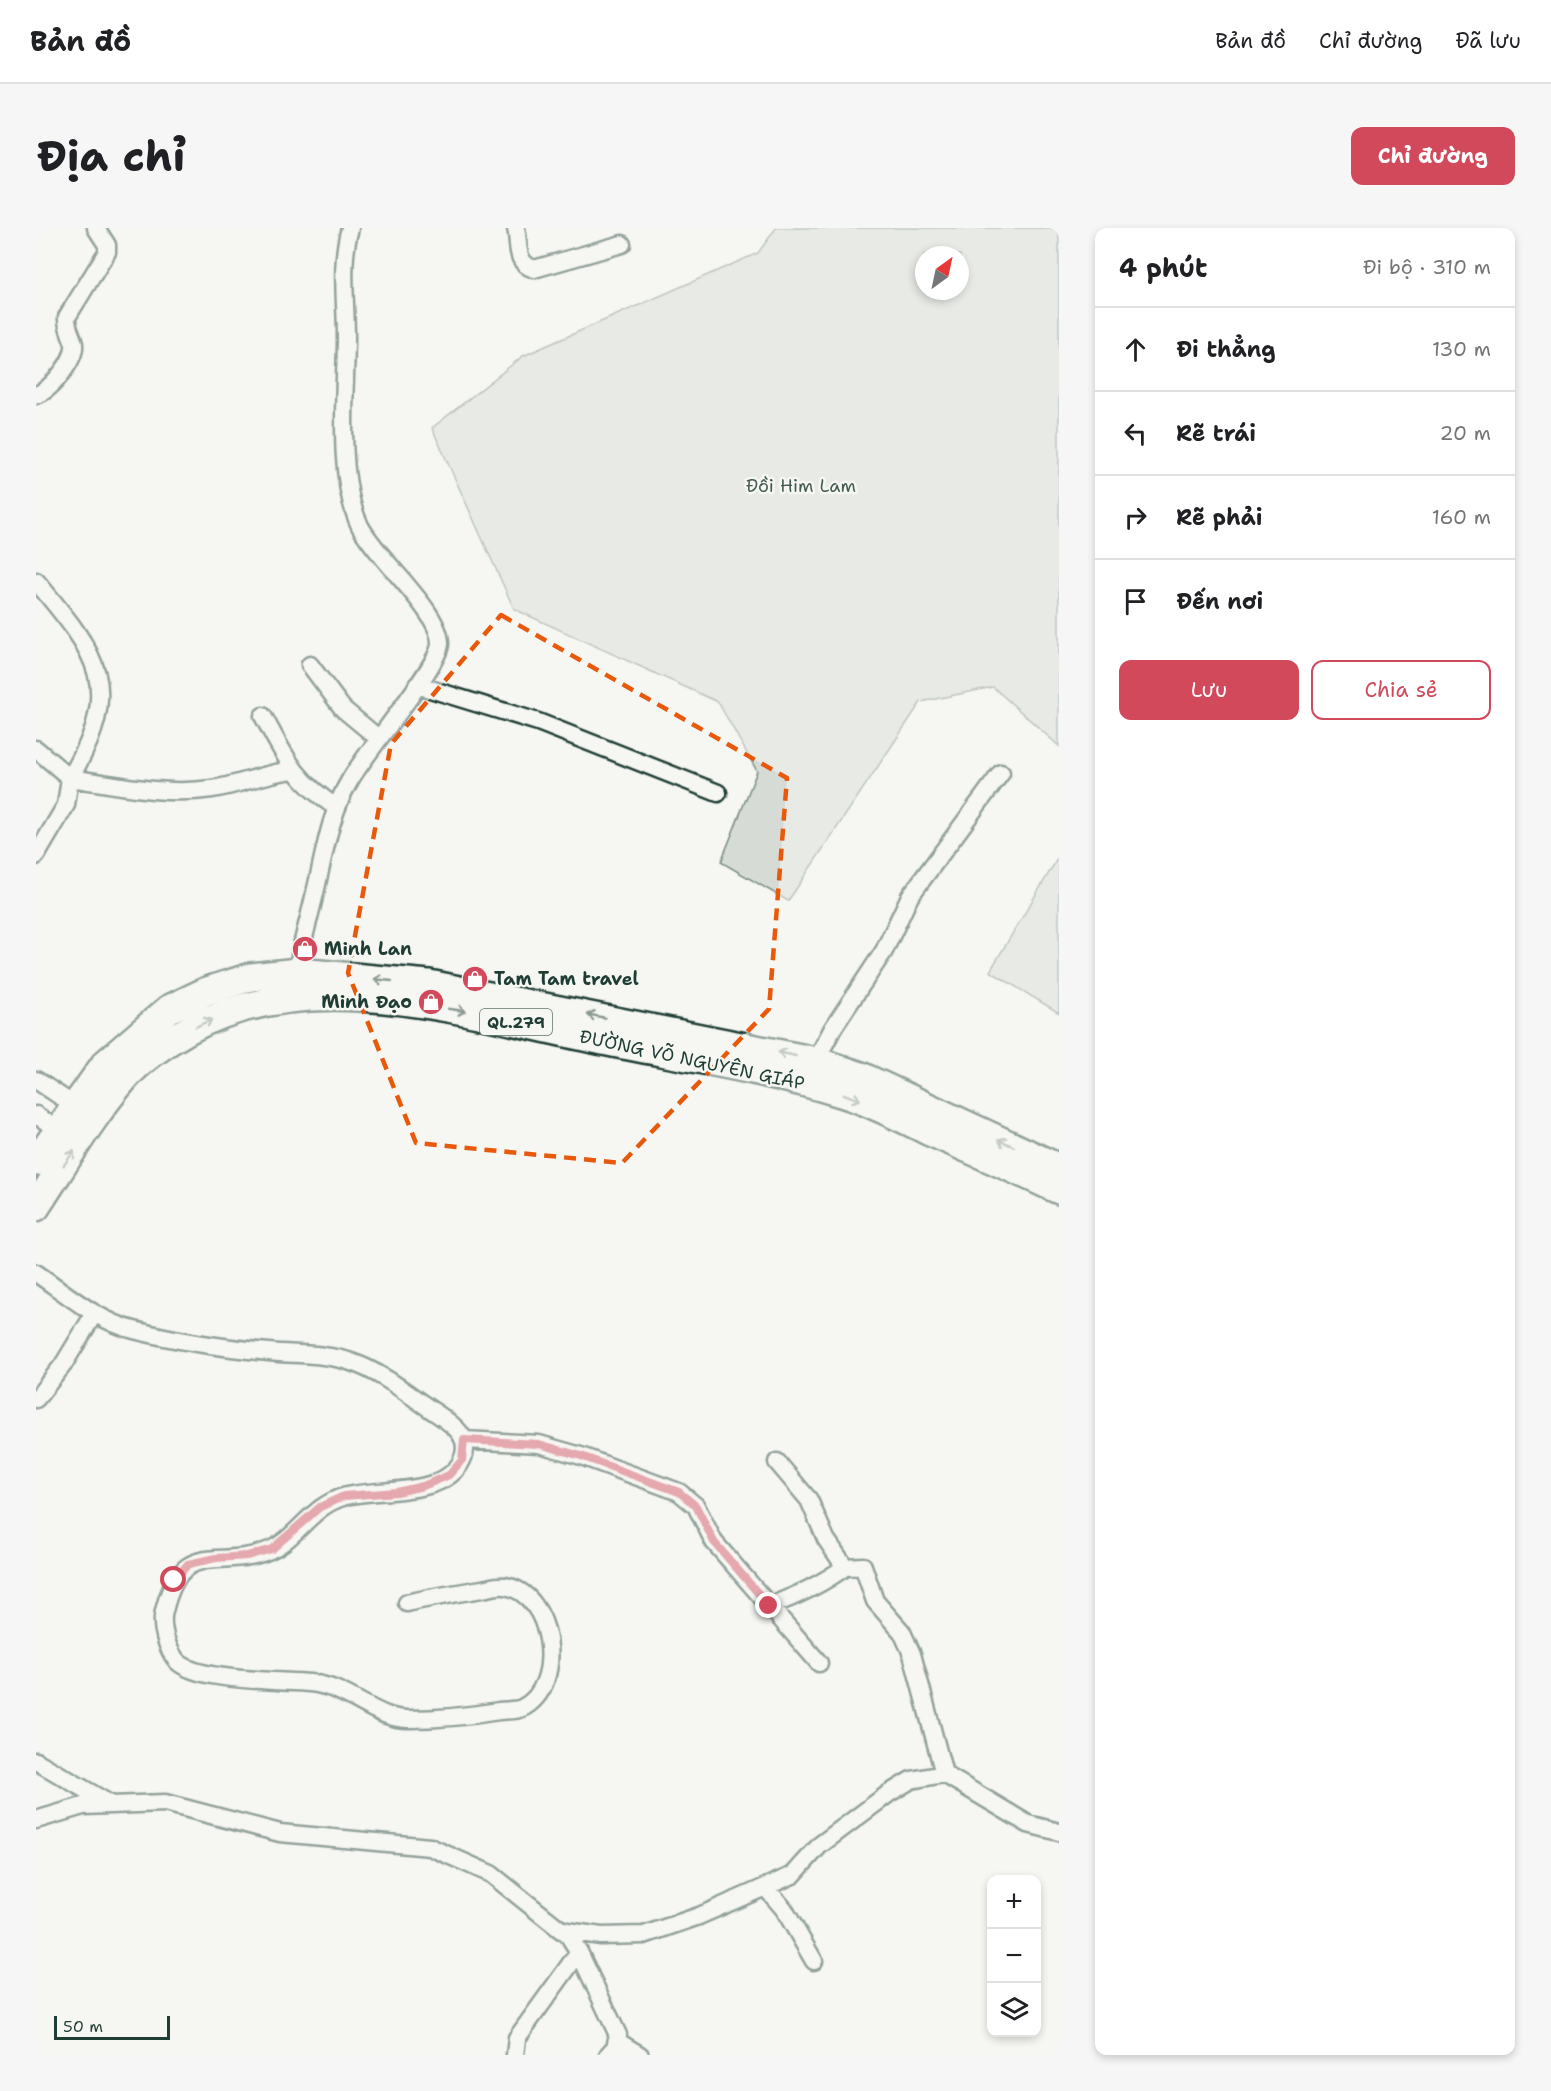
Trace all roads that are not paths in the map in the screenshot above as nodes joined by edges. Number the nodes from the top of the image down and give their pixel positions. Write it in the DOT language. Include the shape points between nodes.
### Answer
graph roads {
  1 [pos="96,228"];
  2 [pos="350,228"];
  3 [pos="516,228"];
  4 [pos="622,244"];
  5 [pos="36,395"];
  6 [pos="36,582"];
  7 [pos="310,665"];
  8 [pos="417,685"];
  9 [pos="263,716"];
  10 [pos="378,738"];
  11 [pos="36,749"];
  12 [pos="293,770"];
  13 [pos="1001,773"];
  14 [pos="70,778"];
  15 [pos="718,793"];
  16 [pos="337,808"];
  17 [pos="36,855"];
  18 [pos="297,985"];
  19 [pos="811,1072"];
  20 [pos="36,1080"];
  21 [pos="75,1106"];
  22 [pos="36,1115"];
  23 [pos="59,1130"];
  24 [pos="36,1161"];
  25 [pos="1059,1168"];
  26 [pos="1059,1190"];
  27 [pos="36,1207"];
  28 [pos="36,1273"];
  29 [pos="94,1314"];
  30 [pos="36,1399"];
  31 [pos="464,1440"];
  32 [pos="777,1462"];
  33 [pos="845,1567"];
  34 [pos="407,1603"];
  35 [pos="769,1606"];
  36 [pos="819,1663"];
  37 [pos="36,1761"];
  38 [pos="944,1774"];
  39 [pos="110,1804"];
  40 [pos="36,1820"];
  41 [pos="1059,1832"];
  42 [pos="766,1888"];
  43 [pos="565,1930"];
  44 [pos="579,1952"];
  45 [pos="814,1961"];
  46 [pos="613,2048"];
  47 [pos="515,2055"];
  48 [pos="640,2055"];
  1 -- 5 [label="street" via="107,252 67,317 74,345 72,355 46,392"];
  2 -- 8 [label="street" via="345,260 344,416 350,489 365,534 438,629 440,648"];
  3 -- 4 [label="street" via="519,258 534,269"];
  6 -- 14 [label="street" via="86,644 98,671 99,710 92,736"];
  7 -- 10 [label="street" via="343,709"];
  8 -- 10 [label="street"];
  8 -- 15 [label="street" via="538,722"];
  9 -- 12 [label="street"];
  10 -- 16 [label="street"];
  11 -- 14 [label="street"];
  12 -- 14 [label="street" via="213,789 172,791"];
  12 -- 16 [label="street" via="307,787"];
  13 -- 19 [label="street" via="910,896 884,951 833,1028"];
  14 -- 17 [label="street" via="66,805"];
  16 -- 18 [label="street" via="324,849"];
  18 -- 19 [label="highway, ĐƯỜNG VÕ NGUYÊN GIÁP / QL.279"];
  18 -- 21 [label="highway, ĐƯỜNG VÕ NGUYÊN GIÁP / QL.279" via="251,977 207,991 169,1010 105,1064"];
  27 -- 18 [label="highway, ĐƯỜNG VÕ NGUYÊN GIÁP / QL.279, one-way" via="125,1077 186,1031"];
  25 -- 19 [label="highway, ĐƯỜNG VÕ NGUYÊN GIÁP / QL.279, one-way" via="861,1076"];
  19 -- 26 [label="highway, ĐƯỜNG VÕ NGUYÊN GIÁP / QL.279, one-way" via="877,1107"];
  20 -- 21 [label="street"];
  21 -- 23 [label="highway, ĐƯỜNG VÕ NGUYÊN GIÁP / QL.279"];
  22 -- 23 [label="street"];
  23 -- 24 [label="highway, ĐƯỜNG VÕ NGUYÊN GIÁP / QL.279"];
  28 -- 29 [label="street"];
  29 -- 30 [label="street" via="63,1365"];
  29 -- 31 [label="street" via="134,1330 241,1349 353,1362 455,1425"];
  31 -- 34 [label="street" via="462,1460 449,1475 397,1492 344,1496 320,1507 272,1549 188,1564 174,1580 162,1616 166,1639 178,1662 203,1674 333,1686 385,1715 402,1719 461,1717 522,1708 539,1692 550,1667 551,1646 544,1624 527,1597 505,1586"];
  31 -- 35 [label="street" via="539,1444 679,1492 696,1506 714,1542"];
  32 -- 33 [label="street" via="809,1500 826,1539"];
  33 -- 35 [label="street" via="828,1580"];
  33 -- 38 [label="street" via="863,1566 875,1601 902,1632 912,1654"];
  35 -- 36 [label="street"];
  37 -- 39 [label="street"];
  38 -- 41 [label="street" via="1028,1824"];
  38 -- 42 [label="street" via="911,1780 888,1794 820,1845 793,1875"];
  39 -- 40 [label="street" via="83,1806"];
  39 -- 43 [label="street" via="165,1803 279,1833 430,1847 491,1874"];
  42 -- 43 [label="street" via="645,1935 601,1936"];
  42 -- 45 [label="street" via="784,1909"];
  43 -- 44 [label="street"];
  44 -- 46 [label="street" via="618,2036"];
  44 -- 47 [label="street" via="517,2038"];
  46 -- 48 [label="street"];
}
